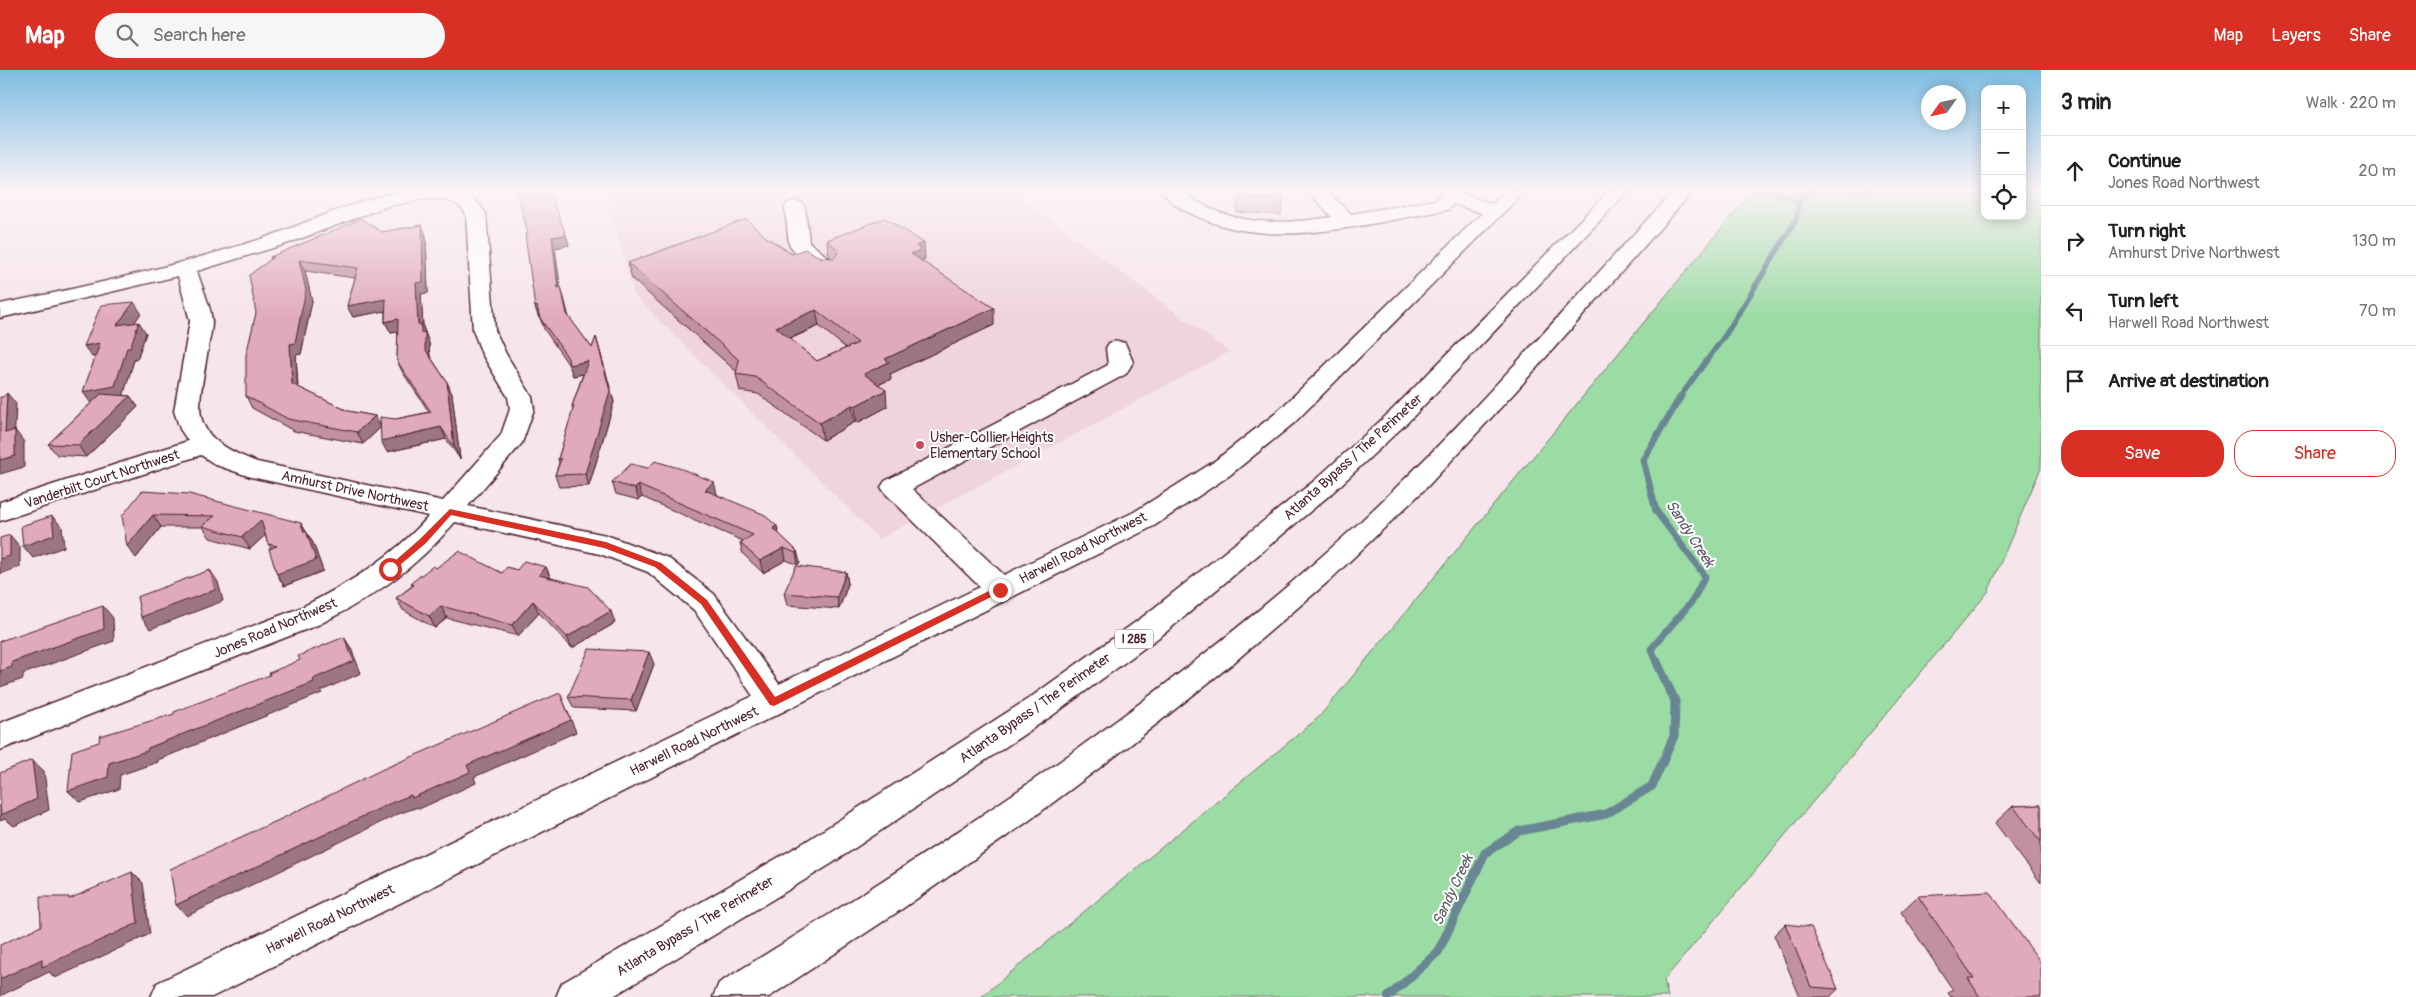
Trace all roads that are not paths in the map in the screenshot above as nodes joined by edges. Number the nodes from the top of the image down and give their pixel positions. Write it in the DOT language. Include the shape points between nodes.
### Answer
graph roads {
  1 [pos="295,233"];
  2 [pos="477,233"];
  3 [pos="798,233"];
  4 [pos="1472,233"];
  5 [pos="1578,233"];
  6 [pos="1645,233"];
  7 [pos="799,244"];
  8 [pos="804,267"];
  9 [pos="829,268"];
  10 [pos="186,269"];
  11 [pos="0,311"];
  12 [pos="1117,348"];
  13 [pos="204,445"];
  14 [pos="0,512"];
  15 [pos="450,512"];
  16 [pos="1000,590"];
  17 [pos="774,702"];
  18 [pos="0,737"];
  19 [pos="171,997"];
  20 [pos="576,997"];
  21 [pos="734,997"];
  1 -- 10 [label="main road, Jones Road Northwest"];
  2 -- 15 [label="main road, Jones Road Northwest" via="484,330 494,354 520,397 522,409 513,437"];
  3 -- 7 [label="main road"];
  4 -- 16 [label="main road, Harwell Road Northwest" via="1285,418 1221,469 1144,518"];
  5 -- 20 [label="main road, Atlanta Bypass / The Perimeter / I 285" via="1400,417 1323,487 1155,624 1042,706 818,853"];
  6 -- 21 [label="main road" via="1428,471 1322,572 1169,698 1061,778 909,884"];
  7 -- 8 [label="main road" via="782,250"];
  7 -- 9 [label="main road"];
  10 -- 11 [label="main road, Jones Road Northwest"];
  10 -- 13 [label="main road, Amhurst Drive Northwest" via="201,321 186,411 192,429"];
  12 -- 16 [label="main road" via="1122,362 1118,370 894,487"];
  13 -- 14 [label="main road, Vanderbilt Court Northwest"];
  13 -- 15 [label="main road, Amhurst Drive Northwest" via="225,459 251,469"];
  15 -- 17 [label="main road, Amhurst Drive Northwest" via="606,545 658,565 704,602"];
  15 -- 18 [label="main road, Jones Road Northwest" via="390,569 355,593 310,616"];
  16 -- 17 [label="main road, Harwell Road Northwest"];
  17 -- 19 [label="main road, Harwell Road Northwest"];
}
